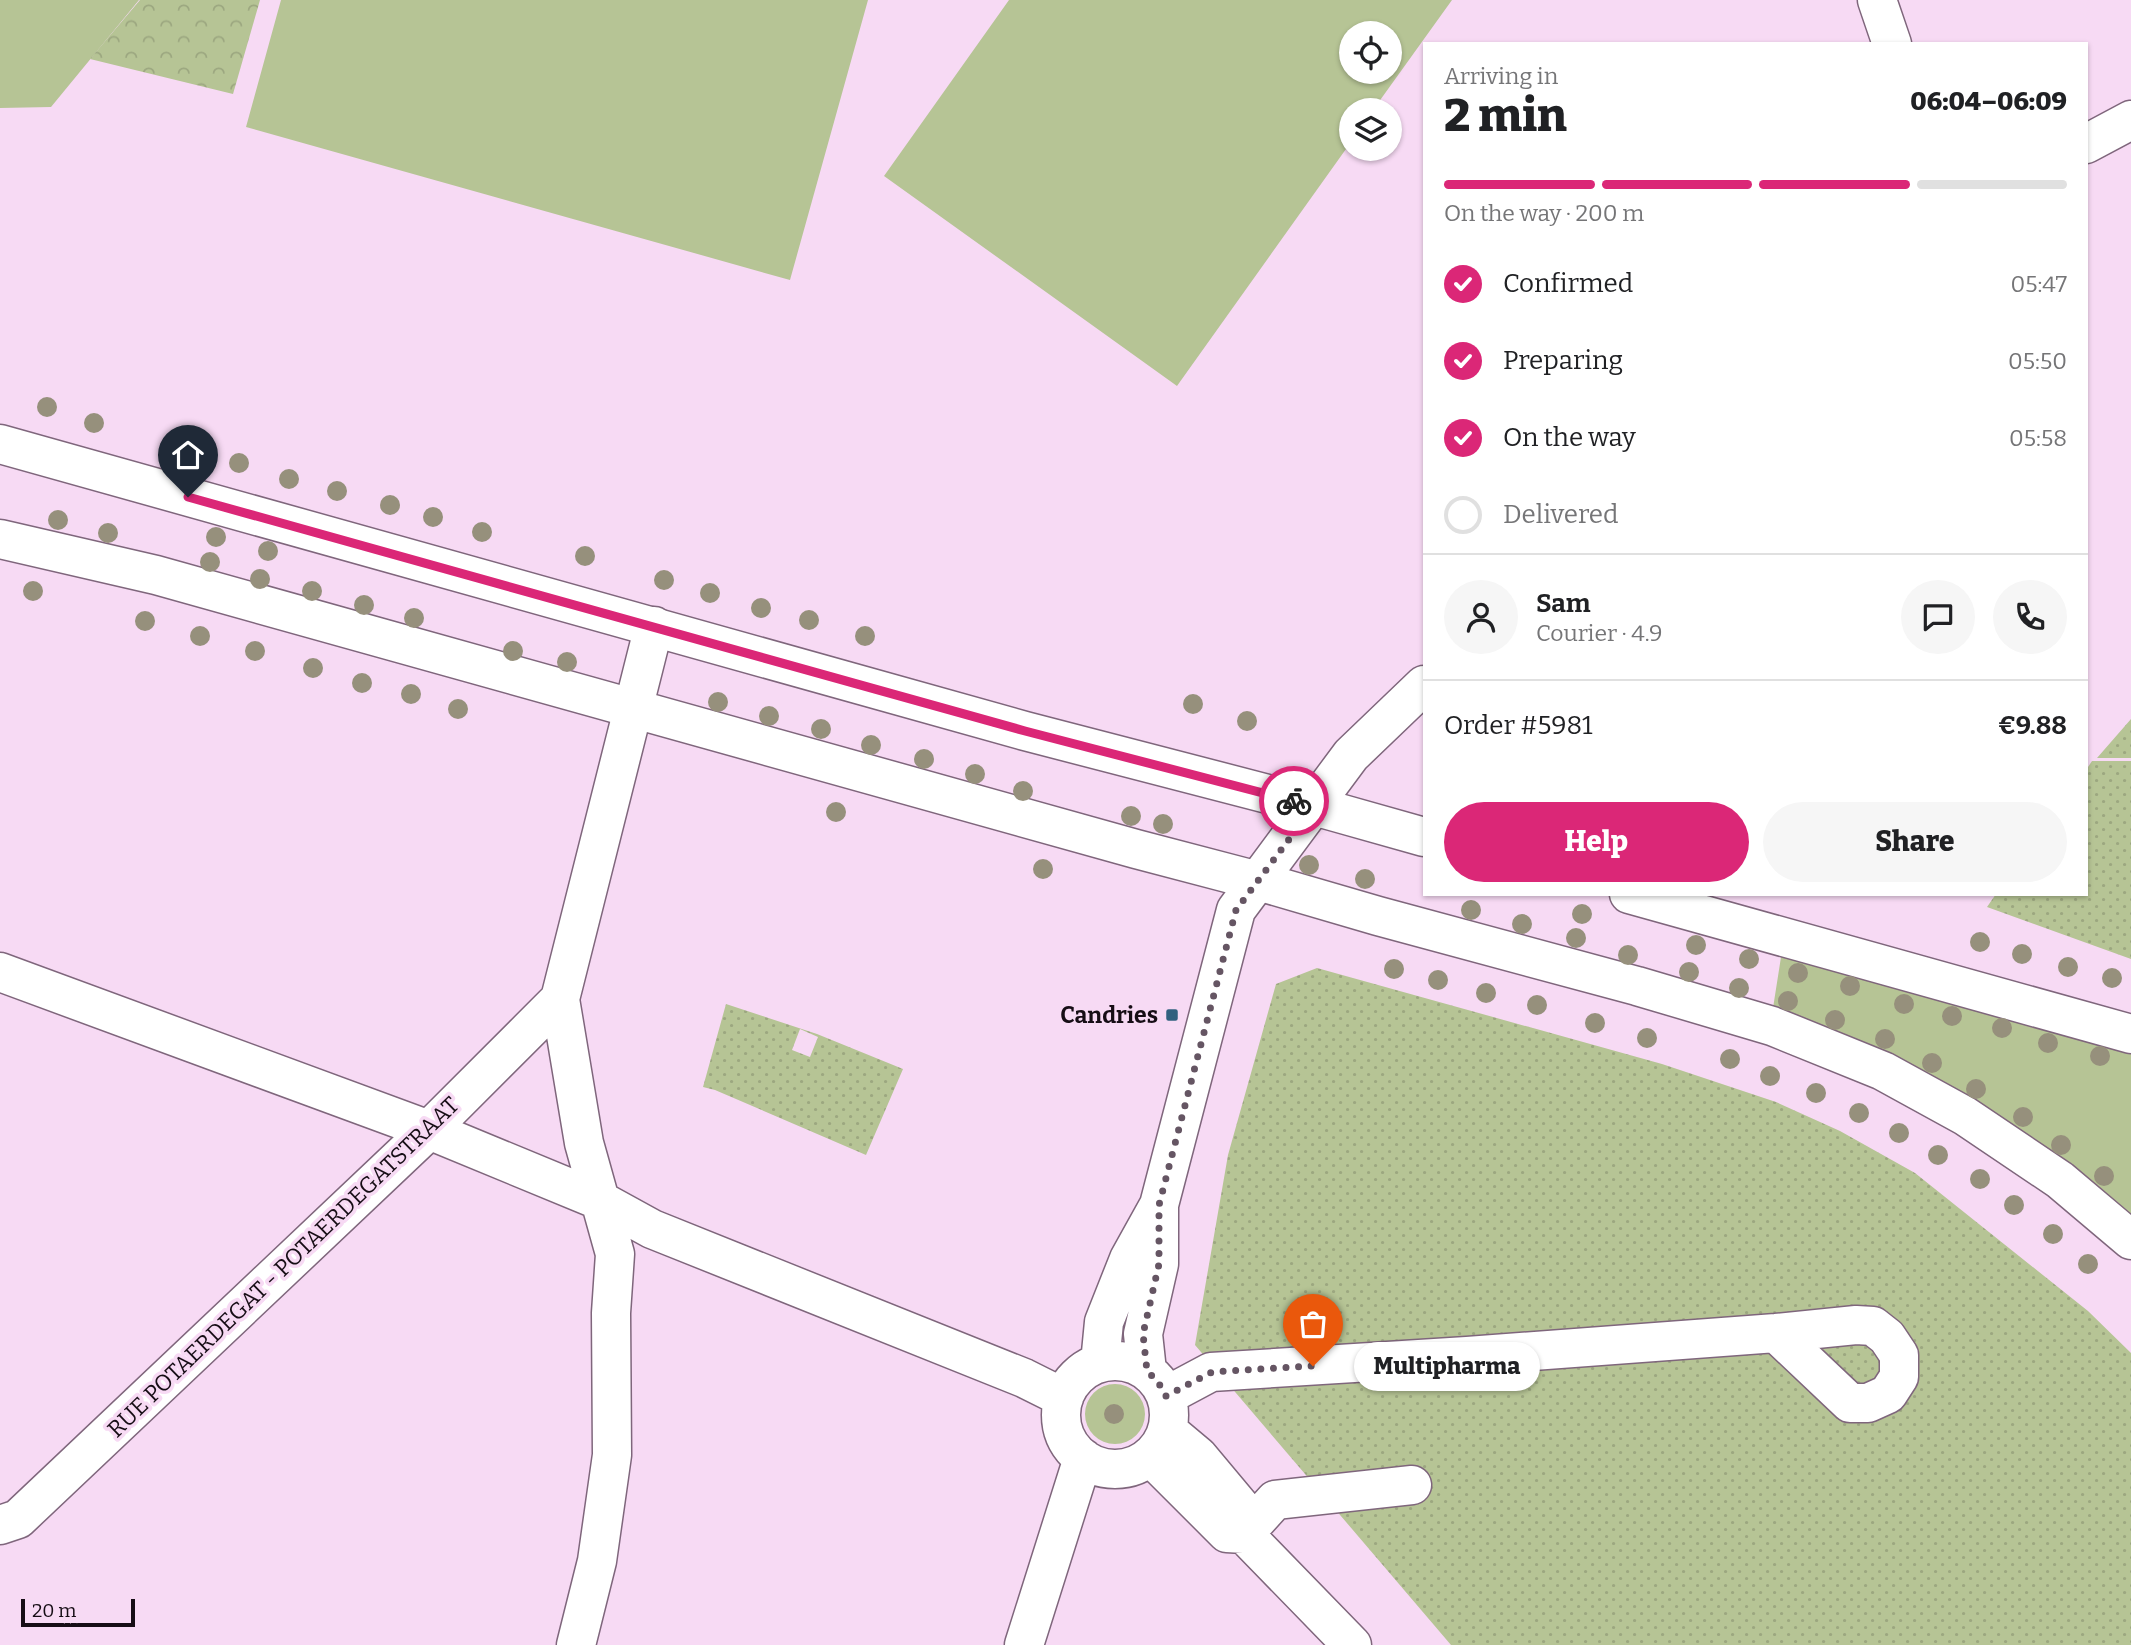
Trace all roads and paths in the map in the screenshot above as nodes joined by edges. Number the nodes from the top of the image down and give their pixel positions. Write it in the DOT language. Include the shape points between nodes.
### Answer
graph roads {
  1 [pos="1877,0"];
  2 [pos="1891,42"];
  3 [pos="0,444"];
  4 [pos="0,538"];
  5 [pos="654,626"];
  6 [pos="1423,686"];
  7 [pos="634,708"];
  8 [pos="1314,806"];
  9 [pos="1423,837"];
  10 [pos="1258,881"];
  11 [pos="1636,896"];
  12 [pos="0,972"];
  13 [pos="560,999"];
  14 [pos="2131,1034"];
  15 [pos="429,1130"];
  16 [pos="601,1200"];
  17 [pos="1159,1205"];
  18 [pos="2131,1240"];
  19 [pos="1776,1333"];
  20 [pos="1100,1363"];
  21 [pos="1063,1398"];
  22 [pos="1158,1413"];
  23 [pos="1083,1458"];
  24 [pos="1412,1485"];
  25 [pos="0,1525"];
  26 [pos="1244,1534"];
  27 [pos="576,1645"];
  28 [pos="1024,1645"];
  29 [pos="1352,1645"];
  1 -- 2 [label="street"];
  3 -- 5 [label="street"];
  4 -- 7 [label="street" via="156,575"];
  5 -- 7 [label="street"];
  5 -- 8 [label="street" via="1025,731"];
  6 -- 8 [label="street" via="1352,755"];
  7 -- 10 [label="street"];
  7 -- 13 [label="street"];
  8 -- 9 [label="street"];
  8 -- 10 [label="street"];
  10 -- 17 [label="street" via="1236,910"];
  10 -- 18 [label="street" via="1772,1026 1883,1071 1965,1116 2060,1180"];
  11 -- 14 [label="street"];
  12 -- 15 [label="street"];
  13 -- 15 [label="street, RUE POTAERDEGAT - POTAERDEGATSTRAAT"];
  13 -- 16 [label="street" via="583,1143"];
  15 -- 16 [label="street"];
  15 -- 25 [label="street, RUE POTAERDEGAT - POTAERDEGATSTRAAT" via="18,1519"];
  16 -- 21 [label="street" via="652,1229 1024,1378"];
  16 -- 27 [label="street" via="615,1254 612,1455 597,1561"];
  17 -- 20 [label="street" via="1129,1259 1104,1322"];
  17 -- 22 [label="street" via="1159,1264 1143,1334"];
  19 -- 22 [label="street" via="1212,1372"];
  20 -- 21 [label="street" via="1077,1376"];
  20 -- 22 [label="street" via="1132,1364"];
  21 -- 23 [label="street" via="1063,1431"];
  22 -- 23 [label="street" via="1135,1465 1099,1467"];
  22 -- 26 [label="street" via="1244,1511"];
  23 -- 28 [label="street"];
  24 -- 26 [label="street" via="1275,1500"];
  26 -- 29 [label="street"];
}
